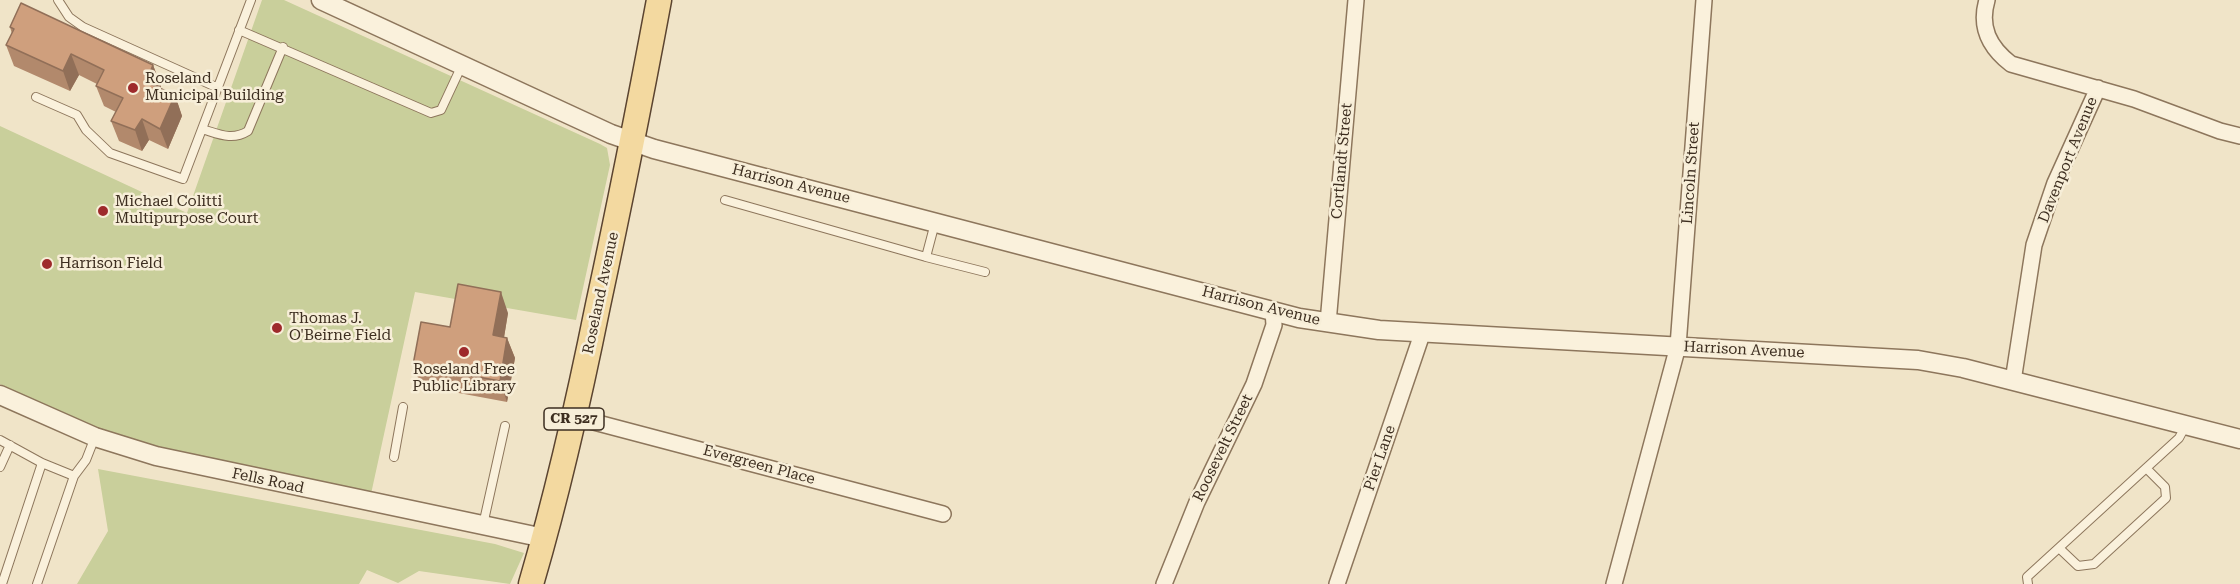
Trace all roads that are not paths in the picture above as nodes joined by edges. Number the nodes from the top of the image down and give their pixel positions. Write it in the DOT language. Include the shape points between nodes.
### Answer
graph roads {
  1 [pos="57,0"];
  2 [pos="251,0"];
  3 [pos="321,0"];
  4 [pos="659,0"];
  5 [pos="1356,0"];
  6 [pos="1704,0"];
  7 [pos="1987,0"];
  8 [pos="239,30"];
  9 [pos="283,47"];
  10 [pos="462,65"];
  11 [pos="216,87"];
  12 [pos="2098,88"];
  13 [pos="36,97"];
  14 [pos="202,129"];
  15 [pos="2240,136"];
  16 [pos="633,142"];
  17 [pos="725,200"];
  18 [pos="936,221"];
  19 [pos="926,257"];
  20 [pos="985,272"];
  21 [pos="1273,311"];
  22 [pos="1328,323"];
  23 [pos="1425,332"];
  24 [pos="1677,346"];
  25 [pos="2013,381"];
  26 [pos="0,395"];
  27 [pos="403,407"];
  28 [pos="575,417"];
  29 [pos="2186,425"];
  30 [pos="505,426"];
  31 [pos="95,437"];
  32 [pos="2240,439"];
  33 [pos="0,440"];
  34 [pos="9,445"];
  35 [pos="394,457"];
  36 [pos="42,464"];
  37 [pos="0,467"];
  38 [pos="2146,468"];
  39 [pos="74,476"];
  40 [pos="943,514"];
  41 [pos="483,525"];
  42 [pos="544,538"];
  43 [pos="2059,548"];
  44 [pos="2027,580"];
  45 [pos="2,584"];
  46 [pos="38,584"];
  47 [pos="531,584"];
  48 [pos="1164,584"];
  49 [pos="1337,584"];
  50 [pos="1614,584"];
  51 [pos="2019,584"];
  1 -- 11 [label="lane" via="69,17 83,27"];
  2 -- 8 [label="lane"];
  3 -- 10 [label="street, Harrison Avenue"];
  4 -- 16 [label="main road, Roseland Avenue / CR 527"];
  5 -- 22 [label="street, Cortlandt Street"];
  6 -- 24 [label="street, Lincoln Street"];
  7 -- 12 [label="street" via="1985,30 1998,54 2024,69"];
  8 -- 9 [label="lane"];
  8 -- 11 [label="lane"];
  9 -- 10 [label="lane" via="431,113 441,110"];
  9 -- 14 [label="lane" via="248,131 232,138"];
  10 -- 16 [label="street, Harrison Avenue"];
  11 -- 14 [label="lane"];
  12 -- 15 [label="street, Davenport Avenue"];
  12 -- 25 [label="street, Davenport Avenue" via="2055,183 2034,245"];
  13 -- 14 [label="lane" via="77,115 86,130 110,153 183,179"];
  16 -- 18 [label="street, Harrison Avenue"];
  16 -- 28 [label="main road, Roseland Avenue / CR 527"];
  17 -- 19 [label="lane"];
  18 -- 19 [label="lane"];
  18 -- 21 [label="street, Harrison Avenue"];
  19 -- 20 [label="lane"];
  21 -- 22 [label="street, Harrison Avenue"];
  21 -- 48 [label="street, Roosevelt Street" via="1274,325 1254,384 1197,502"];
  22 -- 23 [label="street, Harrison Avenue"];
  23 -- 24 [label="street, Harrison Avenue"];
  23 -- 49 [label="street, Pier Lane"];
  24 -- 25 [label="street, Harrison Avenue" via="1918,360"];
  24 -- 50 [label="street"];
  25 -- 29 [label="street, Harrison Avenue"];
  26 -- 31 [label="street, Fells Road"];
  27 -- 35 [label="lane"];
  28 -- 40 [label="street, Evergreen Place"];
  28 -- 42 [label="main road, Roseland Avenue / CR 527"];
  29 -- 32 [label="street, Harrison Avenue"];
  29 -- 38 [label="lane" via="2179,438"];
  30 -- 41 [label="lane"];
  31 -- 39 [label="lane"];
  31 -- 41 [label="street, Fells Road" via="223,472"];
  33 -- 34 [label="lane"];
  34 -- 36 [label="lane"];
  34 -- 37 [label="lane"];
  36 -- 39 [label="lane"];
  36 -- 45 [label="lane"];
  38 -- 43 [label="lane"];
  38 -- 43 [label="lane" via="2164,487 2166,498 2094,564 2078,566"];
  39 -- 46 [label="lane"];
  41 -- 42 [label="street, Fells Road"];
  42 -- 47 [label="main road, Roseland Avenue / CR 527"];
  43 -- 44 [label="lane"];
  44 -- 51 [label="lane"];
}
